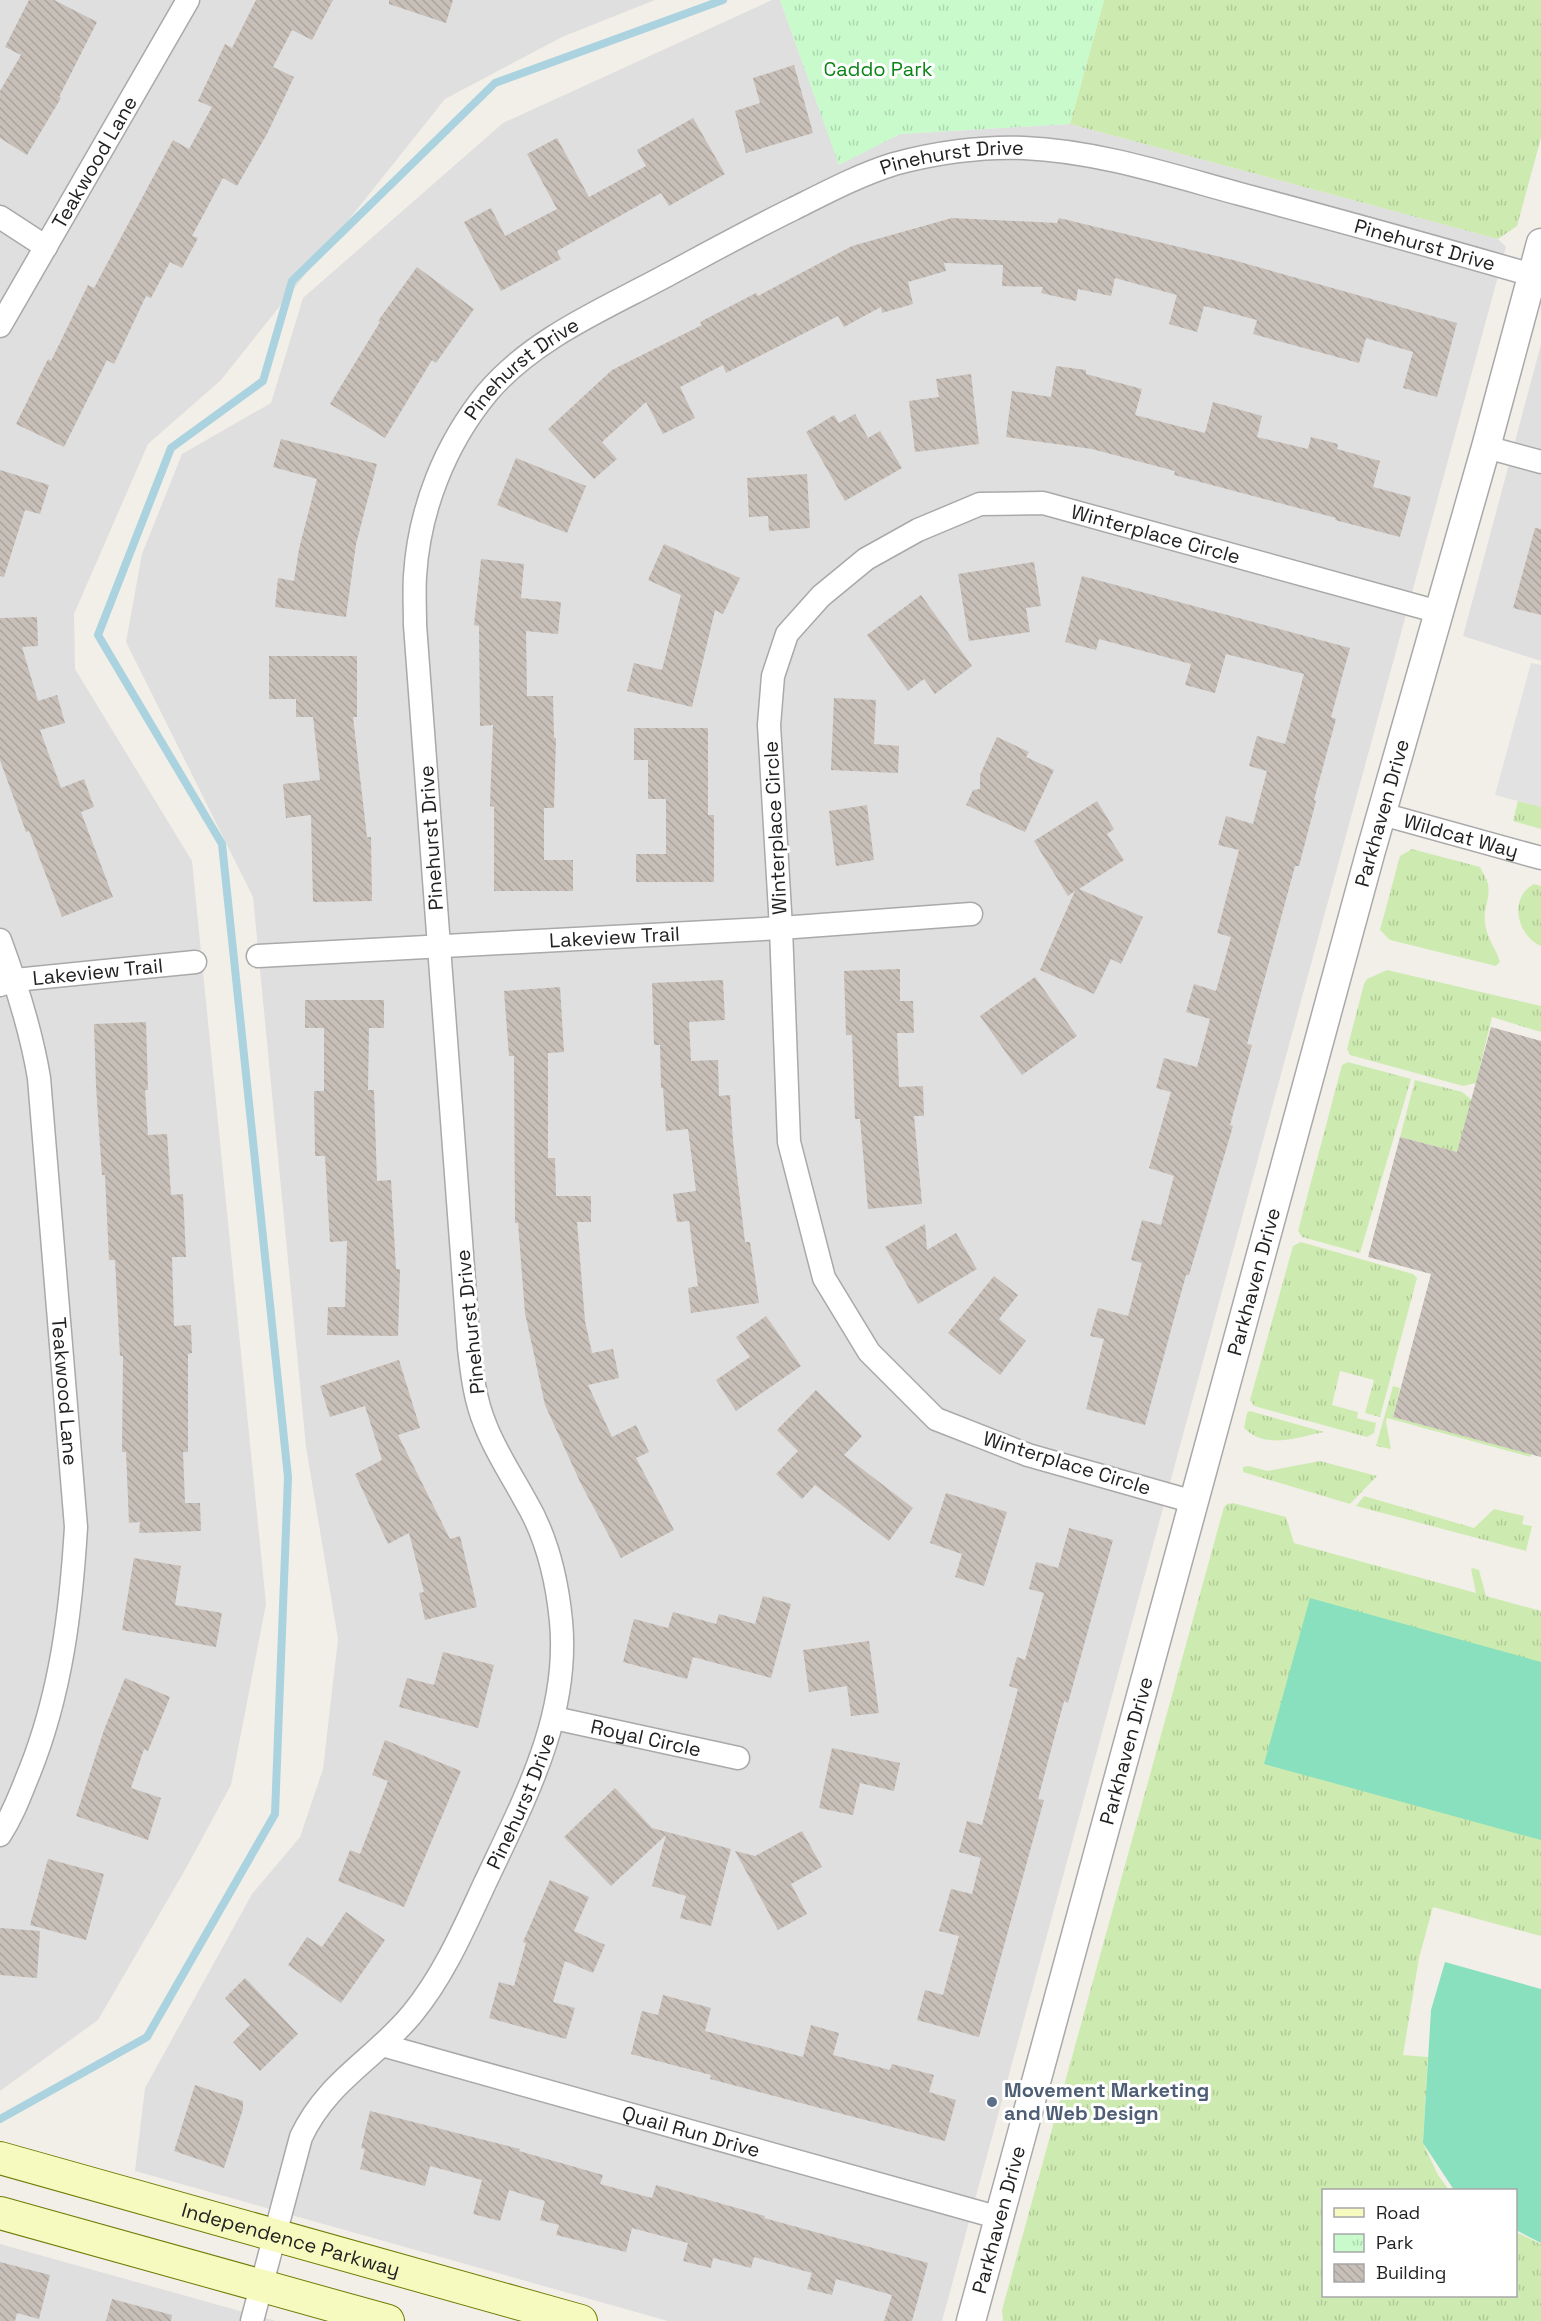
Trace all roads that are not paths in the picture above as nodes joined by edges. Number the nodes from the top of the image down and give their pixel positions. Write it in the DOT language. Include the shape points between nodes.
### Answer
graph roads {
  1 [pos="188,0"];
  2 [pos="0,217"];
  3 [pos="1541,243"];
  4 [pos="46,247"];
  5 [pos="1532,275"];
  6 [pos="0,326"];
  7 [pos="1486,447"];
  8 [pos="1541,462"];
  9 [pos="1440,612"];
  10 [pos="1382,814"];
  11 [pos="1541,858"];
  12 [pos="971,914"];
  13 [pos="781,928"];
  14 [pos="0,940"];
  15 [pos="439,945"];
  16 [pos="258,956"];
  17 [pos="195,962"];
  18 [pos="8,983"];
  19 [pos="1194,1502"];
  20 [pos="554,1718"];
  21 [pos="738,1758"];
  22 [pos="0,1835"];
  23 [pos="382,2045"];
  24 [pos="0,2158"];
  25 [pos="0,2213"];
  26 [pos="1000,2218"];
  27 [pos="275,2235"];
  28 [pos="262,2286"];
  29 [pos="252,2321"];
  30 [pos="388,2321"];
  31 [pos="580,2321"];
  32 [pos="971,2321"];
  1 -- 4 [label="street, Teakwood Lane"];
  2 -- 4 [label="street"];
  3 -- 5 [label="street, Parkhaven Drive"];
  4 -- 6 [label="street, Teakwood Lane"];
  5 -- 7 [label="street, Parkhaven Drive"];
  5 -- 15 [label="street, Pinehurst Drive" via="1082,154 988,149 942,154 857,177 727,242 565,331 513,367 488,392 466,423 445,458 421,538 415,575 415,625"];
  7 -- 8 [label="street"];
  7 -- 9 [label="street, Parkhaven Drive"];
  9 -- 10 [label="street, Parkhaven Drive"];
  9 -- 13 [label="street, Winterplace Circle" via="1043,503 980,504 918,530 866,559 820,596 787,634 776,665 769,725"];
  10 -- 11 [label="street, Wildcat Way"];
  10 -- 19 [label="street, Parkhaven Drive"];
  12 -- 13 [label="street, Lakeview Trail"];
  13 -- 15 [label="street, Lakeview Trail"];
  13 -- 19 [label="street, Winterplace Circle" via="789,1142 824,1278 869,1352 936,1419 1028,1455"];
  14 -- 18 [label="street, Teakwood Lane"];
  15 -- 16 [label="street, Lakeview Trail"];
  15 -- 20 [label="street, Pinehurst Drive" via="474,1387 493,1445 542,1537 554,1579 561,1622 561,1676"];
  17 -- 18 [label="street, Lakeview Trail"];
  18 -- 22 [label="street, Teakwood Lane" via="32,1037 39,1078 76,1527 73,1588 59,1680 41,1742"];
  19 -- 26 [label="street, Parkhaven Drive"];
  20 -- 21 [label="street, Royal Circle"];
  20 -- 23 [label="street, Pinehurst Drive" via="527,1793 455,1947 412,2014"];
  23 -- 26 [label="street, Quail Run Drive"];
  23 -- 27 [label="street, Pinehurst Drive" via="332,2090 311,2115 301,2137"];
  24 -- 27 [label="main road, Independence Parkway"];
  25 -- 28 [label="main road"];
  26 -- 32 [label="street, Parkhaven Drive"];
  27 -- 28 [label="street, Pinehurst Drive"];
  27 -- 31 [label="main road, Independence Parkway"];
  28 -- 29 [label="street, Pinehurst Drive"];
  28 -- 30 [label="main road"];
}
